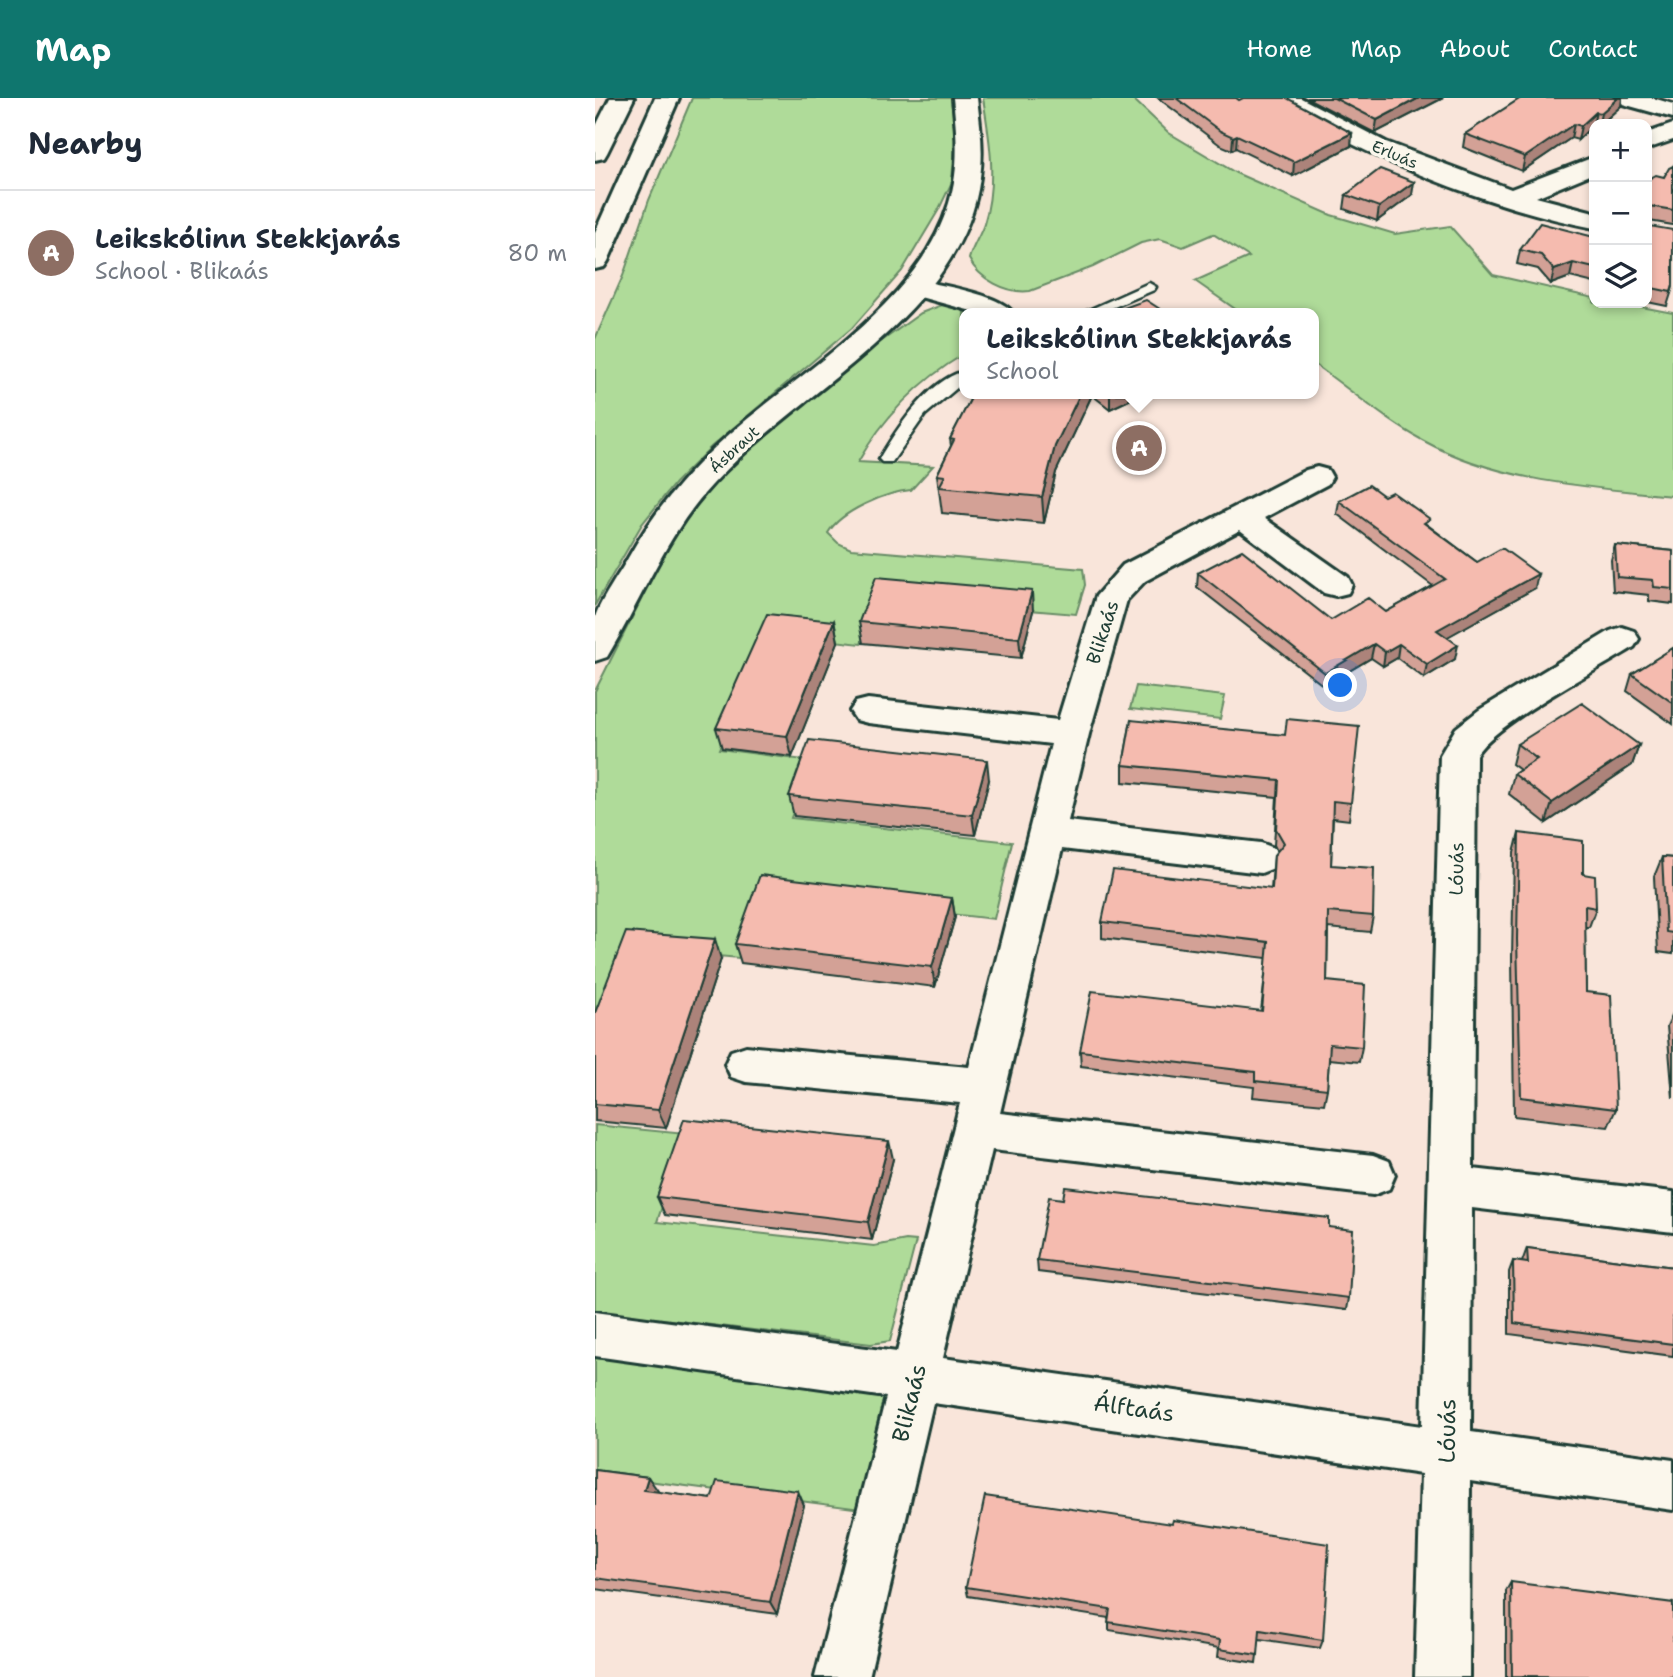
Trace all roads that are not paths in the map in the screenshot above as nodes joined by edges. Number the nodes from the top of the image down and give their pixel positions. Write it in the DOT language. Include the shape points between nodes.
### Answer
graph roads {
  1 [pos="622,98"];
  2 [pos="667,98"];
  3 [pos="965,98"];
  4 [pos="1284,98"];
  5 [pos="1627,98"];
  6 [pos="1673,111"];
  7 [pos="1673,131"];
  8 [pos="1652,140"];
  9 [pos="595,153"];
  10 [pos="1589,166"];
  11 [pos="1512,198"];
  12 [pos="1589,219"];
  13 [pos="595,261"];
  14 [pos="919,288"];
  15 [pos="1149,288"];
  16 [pos="990,308"];
  17 [pos="1101,308"];
  18 [pos="959,378"];
  19 [pos="887,459"];
  20 [pos="1317,477"];
  21 [pos="1241,516"];
  22 [pos="1336,585"];
  23 [pos="1622,639"];
  24 [pos="595,649"];
  25 [pos="869,711"];
  26 [pos="1071,734"];
  27 [pos="1047,833"];
  28 [pos="1261,858"];
  29 [pos="746,1064"];
  30 [pos="985,1087"];
  31 [pos="975,1129"];
  32 [pos="1373,1175"];
  33 [pos="1451,1186"];
  34 [pos="1673,1212"];
  35 [pos="595,1334"];
  36 [pos="915,1376"];
  37 [pos="1446,1454"];
  38 [pos="1673,1485"];
  39 [pos="842,1677"];
  40 [pos="1443,1677"];
  1 -- 9 [label="main road"];
  2 -- 13 [label="main road"];
  3 -- 14 [label="main road, Ásbraut" via="971,155 963,206"];
  4 -- 11 [label="main road, Erluás" via="1377,147"];
  5 -- 6 [label="main road"];
  7 -- 8 [label="main road"];
  10 -- 11 [label="main road"];
  11 -- 12 [label="main road, Erluás"];
  14 -- 16 [label="main road"];
  14 -- 24 [label="main road, Ásbraut" via="735,445 693,487 653,542"];
  15 -- 17 [label="lane"];
  18 -- 19 [label="lane" via="920,409"];
  20 -- 21 [label="main road, Blikaás"];
  21 -- 22 [label="main road"];
  21 -- 26 [label="main road, Blikaás" via="1133,573 1112,596"];
  23 -- 33 [label="main road, Lóuás" via="1491,719 1469,737 1458,755"];
  25 -- 26 [label="main road"];
  26 -- 27 [label="main road, Blikaás"];
  27 -- 28 [label="main road"];
  27 -- 30 [label="main road, Blikaás"];
  29 -- 30 [label="main road"];
  30 -- 31 [label="main road, Blikaás"];
  31 -- 32 [label="main road"];
  31 -- 36 [label="main road, Blikaás"];
  33 -- 34 [label="main road"];
  33 -- 37 [label="main road, Lóuás"];
  35 -- 36 [label="main road, Álftaás"];
  36 -- 37 [label="main road, Álftaás"];
  36 -- 39 [label="main road, Blikaás"];
  37 -- 38 [label="main road, Álftaás"];
  37 -- 40 [label="main road, Lóuás"];
}
